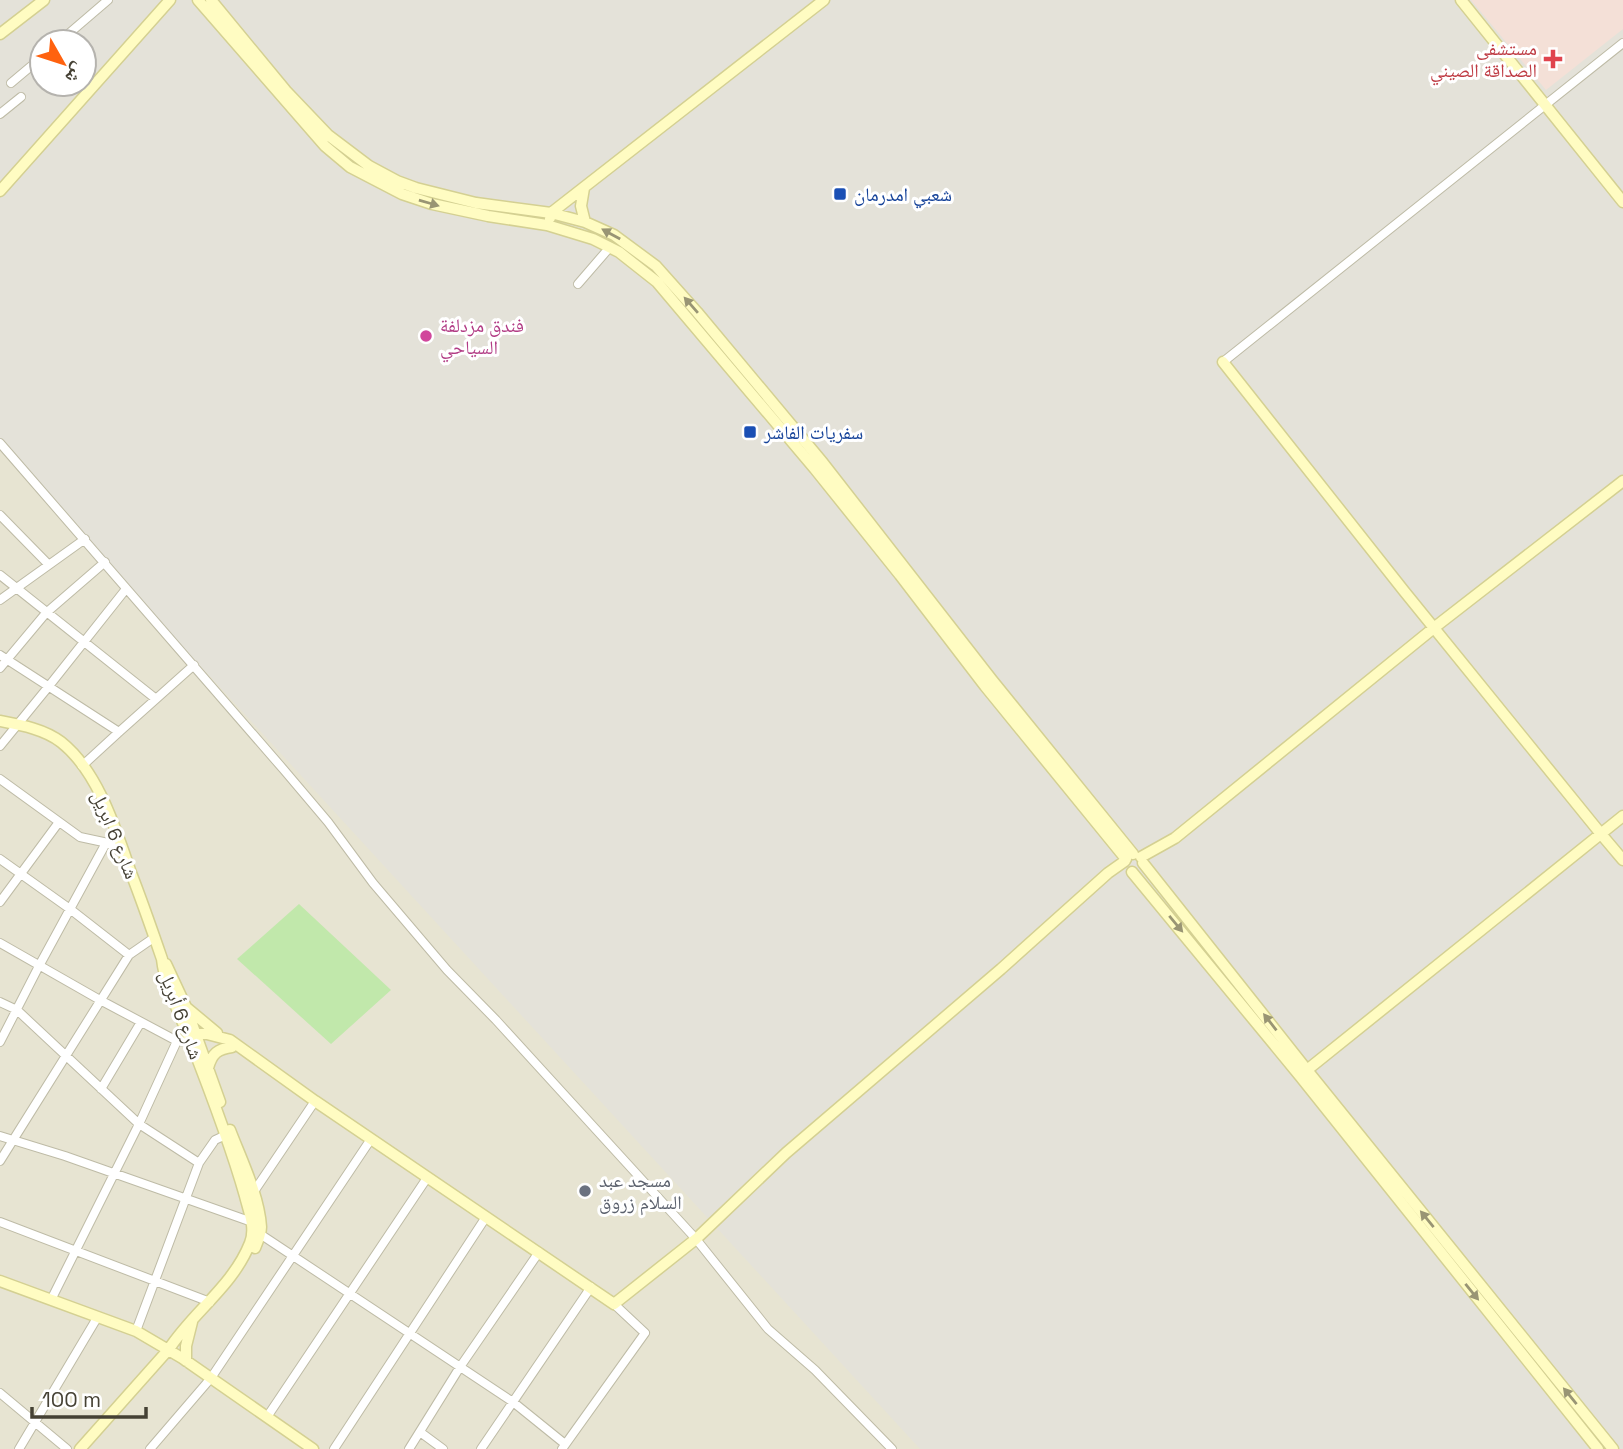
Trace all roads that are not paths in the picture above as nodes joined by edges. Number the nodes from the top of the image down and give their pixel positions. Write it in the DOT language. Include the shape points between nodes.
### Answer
graph roads {
  1 [pos="44,0"];
  2 [pos="108,0"];
  3 [pos="170,0"];
  4 [pos="198,0"];
  5 [pos="211,0"];
  6 [pos="824,0"];
  7 [pos="1461,0"];
  8 [pos="75,28"];
  9 [pos="0,34"];
  10 [pos="1623,43"];
  11 [pos="28,68"];
  12 [pos="10,83"];
  13 [pos="21,97"];
  14 [pos="1545,104"];
  15 [pos="300,111"];
  16 [pos="0,114"];
  17 [pos="584,188"];
  18 [pos="0,191"];
  19 [pos="1623,202"];
  20 [pos="551,214"];
  21 [pos="585,222"];
  22 [pos="547,225"];
  23 [pos="610,247"];
  24 [pos="578,284"];
  25 [pos="1223,362"];
  26 [pos="792,433"];
  27 [pos="1,448"];
  28 [pos="1623,481"];
  29 [pos="0,515"];
  30 [pos="85,539"];
  31 [pos="105,562"];
  32 [pos="48,564"];
  33 [pos="0,575"];
  34 [pos="16,589"];
  35 [pos="126,589"];
  36 [pos="0,600"];
  37 [pos="46,613"];
  38 [pos="1435,627"];
  39 [pos="84,640"];
  40 [pos="4,658"];
  41 [pos="194,665"];
  42 [pos="0,668"];
  43 [pos="50,686"];
  44 [pos="156,699"];
  45 [pos="0,721"];
  46 [pos="18,724"];
  47 [pos="119,732"];
  48 [pos="0,746"];
  49 [pos="82,766"];
  50 [pos="0,779"];
  51 [pos="1623,816"];
  52 [pos="58,822"];
  53 [pos="1601,834"];
  54 [pos="106,843"];
  55 [pos="122,846"];
  56 [pos="0,859"];
  57 [pos="1623,860"];
  58 [pos="1133,862"];
  59 [pos="20,873"];
  60 [pos="0,902"];
  61 [pos="70,909"];
  62 [pos="155,937"];
  63 [pos="0,943"];
  64 [pos="129,955"];
  65 [pos="162,959"];
  66 [pos="39,966"];
  67 [pos="100,1000"];
  68 [pos="0,1002"];
  69 [pos="186,1007"];
  70 [pos="17,1010"];
  71 [pos="141,1022"];
  72 [pos="193,1037"];
  73 [pos="223,1037"];
  74 [pos="177,1041"];
  75 [pos="0,1042"];
  76 [pos="238,1049"];
  77 [pos="67,1056"];
  78 [pos="208,1068"];
  79 [pos="1307,1070"];
  80 [pos="101,1089"];
  81 [pos="315,1101"];
  82 [pos="139,1124"];
  83 [pos="228,1134"];
  84 [pos="0,1136"];
  85 [pos="14,1139"];
  86 [pos="371,1139"];
  87 [pos="0,1161"];
  88 [pos="199,1163"];
  89 [pos="114,1173"];
  90 [pos="427,1178"];
  91 [pos="253,1193"];
  92 [pos="184,1199"];
  93 [pos="486,1217"];
  94 [pos="0,1222"];
  95 [pos="252,1222"];
  96 [pos="260,1234"];
  97 [pos="696,1239"];
  98 [pos="75,1250"];
  99 [pos="539,1252"];
  100 [pos="293,1256"];
  101 [pos="232,1275"];
  102 [pos="0,1281"];
  103 [pos="154,1282"];
  104 [pos="591,1287"];
  105 [pos="349,1293"];
  106 [pos="51,1300"];
  107 [pos="210,1302"];
  108 [pos="614,1304"];
  109 [pos="97,1318"];
  110 [pos="193,1320"];
  111 [pos="136,1331"];
  112 [pos="409,1333"];
  113 [pos="169,1349"];
  114 [pos="186,1361"];
  115 [pos="460,1367"];
  116 [pos="211,1378"];
  117 [pos="0,1392"];
  118 [pos="513,1402"];
  119 [pos="267,1417"];
  120 [pos="35,1421"];
  121 [pos="420,1433"];
  122 [pos="564,1447"];
  123 [pos="19,1449"];
  124 [pos="66,1449"];
  125 [pos="80,1449"];
  126 [pos="150,1449"];
  127 [pos="313,1449"];
  128 [pos="334,1449"];
  129 [pos="409,1449"];
  130 [pos="443,1449"];
  131 [pos="481,1449"];
  132 [pos="892,1449"];
  133 [pos="1598,1449"];
  134 [pos="1613,1449"];
  1 -- 9 [label="street"];
  2 -- 8 [label="street"];
  3 -- 18 [label="street"];
  4 -- 15 [label="street"];
  5 -- 15 [label="street"];
  6 -- 17 [label="street"];
  7 -- 14 [label="street"];
  10 -- 14 [label="street"];
  11 -- 12 [label="street"];
  13 -- 16 [label="street"];
  14 -- 19 [label="street"];
  14 -- 25 [label="street"];
  15 -- 20 [label="street" via="369,166 407,185 476,203"];
  15 -- 22 [label="street, one-way" via="325,146 343,161 402,194 450,208"];
  17 -- 20 [label="street"];
  17 -- 21 [label="street" via="581,206"];
  20 -- 21 [label="street"];
  20 -- 22 [label="street"];
  26 -- 21 [label="street, one-way" via="656,266 614,235"];
  22 -- 23 [label="street"];
  23 -- 24 [label="street"];
  23 -- 26 [label="street" via="663,289"];
  25 -- 38 [label="street"];
  26 -- 58 [label="street"];
  27 -- 30 [label="street"];
  28 -- 38 [label="street"];
  29 -- 32 [label="street"];
  30 -- 31 [label="street"];
  30 -- 32 [label="street"];
  31 -- 35 [label="street"];
  31 -- 37 [label="street"];
  32 -- 34 [label="street"];
  33 -- 34 [label="street"];
  34 -- 36 [label="street"];
  34 -- 37 [label="street"];
  35 -- 39 [label="street"];
  35 -- 41 [label="street"];
  37 -- 39 [label="street"];
  37 -- 40 [label="street"];
  38 -- 53 [label="street"];
  38 -- 58 [label="street" via="1175,838"];
  39 -- 43 [label="street"];
  39 -- 44 [label="street"];
  40 -- 42 [label="street"];
  40 -- 43 [label="street"];
  41 -- 44 [label="street"];
  41 -- 97 [label="street" via="447,970"];
  43 -- 46 [label="street"];
  43 -- 47 [label="street"];
  44 -- 47 [label="street"];
  45 -- 46 [label="street, شارع 6 ابريل"];
  46 -- 48 [label="street"];
  46 -- 49 [label="street, شارع 6 ابريل" via="58,740"];
  47 -- 49 [label="street"];
  49 -- 55 [label="street, شارع 6 ابريل" via="102,797"];
  50 -- 52 [label="street"];
  51 -- 53 [label="street"];
  52 -- 54 [label="street" via="80,837"];
  52 -- 59 [label="street"];
  53 -- 57 [label="street"];
  53 -- 79 [label="street"];
  54 -- 55 [label="street"];
  54 -- 61 [label="street"];
  55 -- 62 [label="street, شارع 6 ابريل"];
  56 -- 59 [label="street"];
  79 -- 58 [label="street, one-way"];
  58 -- 97 [label="street" via="1099,881 786,1153"];
  58 -- 133 [label="street, one-way"];
  59 -- 60 [label="street"];
  59 -- 61 [label="street"];
  61 -- 64 [label="street"];
  61 -- 66 [label="street"];
  62 -- 64 [label="street"];
  62 -- 65 [label="street, شارع 6 ابريل"];
  63 -- 66 [label="street"];
  64 -- 67 [label="street"];
  65 -- 69 [label="street, شارع 6 أبريل"];
  65 -- 72 [label="street, شارع 6 أبريل"];
  66 -- 67 [label="street"];
  66 -- 70 [label="street"];
  67 -- 71 [label="street"];
  67 -- 77 [label="street"];
  68 -- 70 [label="street"];
  69 -- 72 [label="street, شارع 6 أبريل"];
  69 -- 73 [label="street"];
  70 -- 75 [label="street"];
  70 -- 77 [label="street"];
  71 -- 74 [label="street"];
  71 -- 80 [label="street"];
  72 -- 73 [label="street"];
  72 -- 74 [label="street"];
  72 -- 76 [label="street"];
  72 -- 78 [label="street, شارع 6 أبريل"];
  72 -- 83 [label="street, شارع 6 أبريل"];
  73 -- 76 [label="street"];
  74 -- 82 [label="street"];
  76 -- 78 [label="street" via="214,1053"];
  76 -- 81 [label="street"];
  77 -- 80 [label="street"];
  77 -- 85 [label="street"];
  78 -- 83 [label="street, شارع 6 أبريل"];
  134 -- 79 [label="street, one-way"];
  80 -- 82 [label="street"];
  81 -- 86 [label="street"];
  81 -- 91 [label="street"];
  82 -- 88 [label="street"];
  82 -- 89 [label="street"];
  83 -- 88 [label="street" via="215,1140"];
  83 -- 91 [label="street, شارع 6 أبريل"];
  83 -- 95 [label="street, شارع 6 أبريل"];
  84 -- 85 [label="street"];
  85 -- 87 [label="street"];
  85 -- 89 [label="street"];
  86 -- 90 [label="street"];
  86 -- 100 [label="street"];
  88 -- 92 [label="street"];
  89 -- 92 [label="street"];
  89 -- 98 [label="street"];
  90 -- 93 [label="street"];
  90 -- 105 [label="street"];
  91 -- 96 [label="street, شارع 6 أبريل"];
  92 -- 95 [label="street"];
  92 -- 103 [label="street"];
  93 -- 99 [label="street"];
  93 -- 112 [label="street"];
  94 -- 98 [label="street"];
  95 -- 101 [label="street" via="251,1239"];
  96 -- 100 [label="street"];
  96 -- 101 [label="street" via="250,1256"];
  97 -- 108 [label="street"];
  97 -- 132 [label="street" via="768,1329"];
  98 -- 103 [label="street"];
  98 -- 106 [label="street"];
  99 -- 104 [label="street"];
  99 -- 115 [label="street"];
  100 -- 105 [label="street"];
  100 -- 116 [label="street"];
  101 -- 107 [label="street"];
  102 -- 106 [label="street"];
  103 -- 107 [label="street"];
  103 -- 111 [label="street"];
  104 -- 108 [label="street"];
  104 -- 118 [label="street"];
  105 -- 112 [label="street"];
  105 -- 119 [label="street"];
  106 -- 109 [label="street"];
  107 -- 110 [label="street"];
  108 -- 122 [label="street" via="645,1333"];
  109 -- 111 [label="street"];
  109 -- 120 [label="street"];
  110 -- 113 [label="street"];
  110 -- 114 [label="street"];
  111 -- 113 [label="street"];
  112 -- 115 [label="street"];
  112 -- 128 [label="street"];
  113 -- 114 [label="street"];
  113 -- 125 [label="street"];
  114 -- 116 [label="street"];
  115 -- 118 [label="street"];
  115 -- 121 [label="street"];
  116 -- 119 [label="street"];
  116 -- 126 [label="street"];
  117 -- 120 [label="street"];
  118 -- 122 [label="street"];
  118 -- 131 [label="street"];
  119 -- 127 [label="street"];
  120 -- 123 [label="street"];
  120 -- 124 [label="street"];
  121 -- 129 [label="street"];
  121 -- 130 [label="street"];
}
